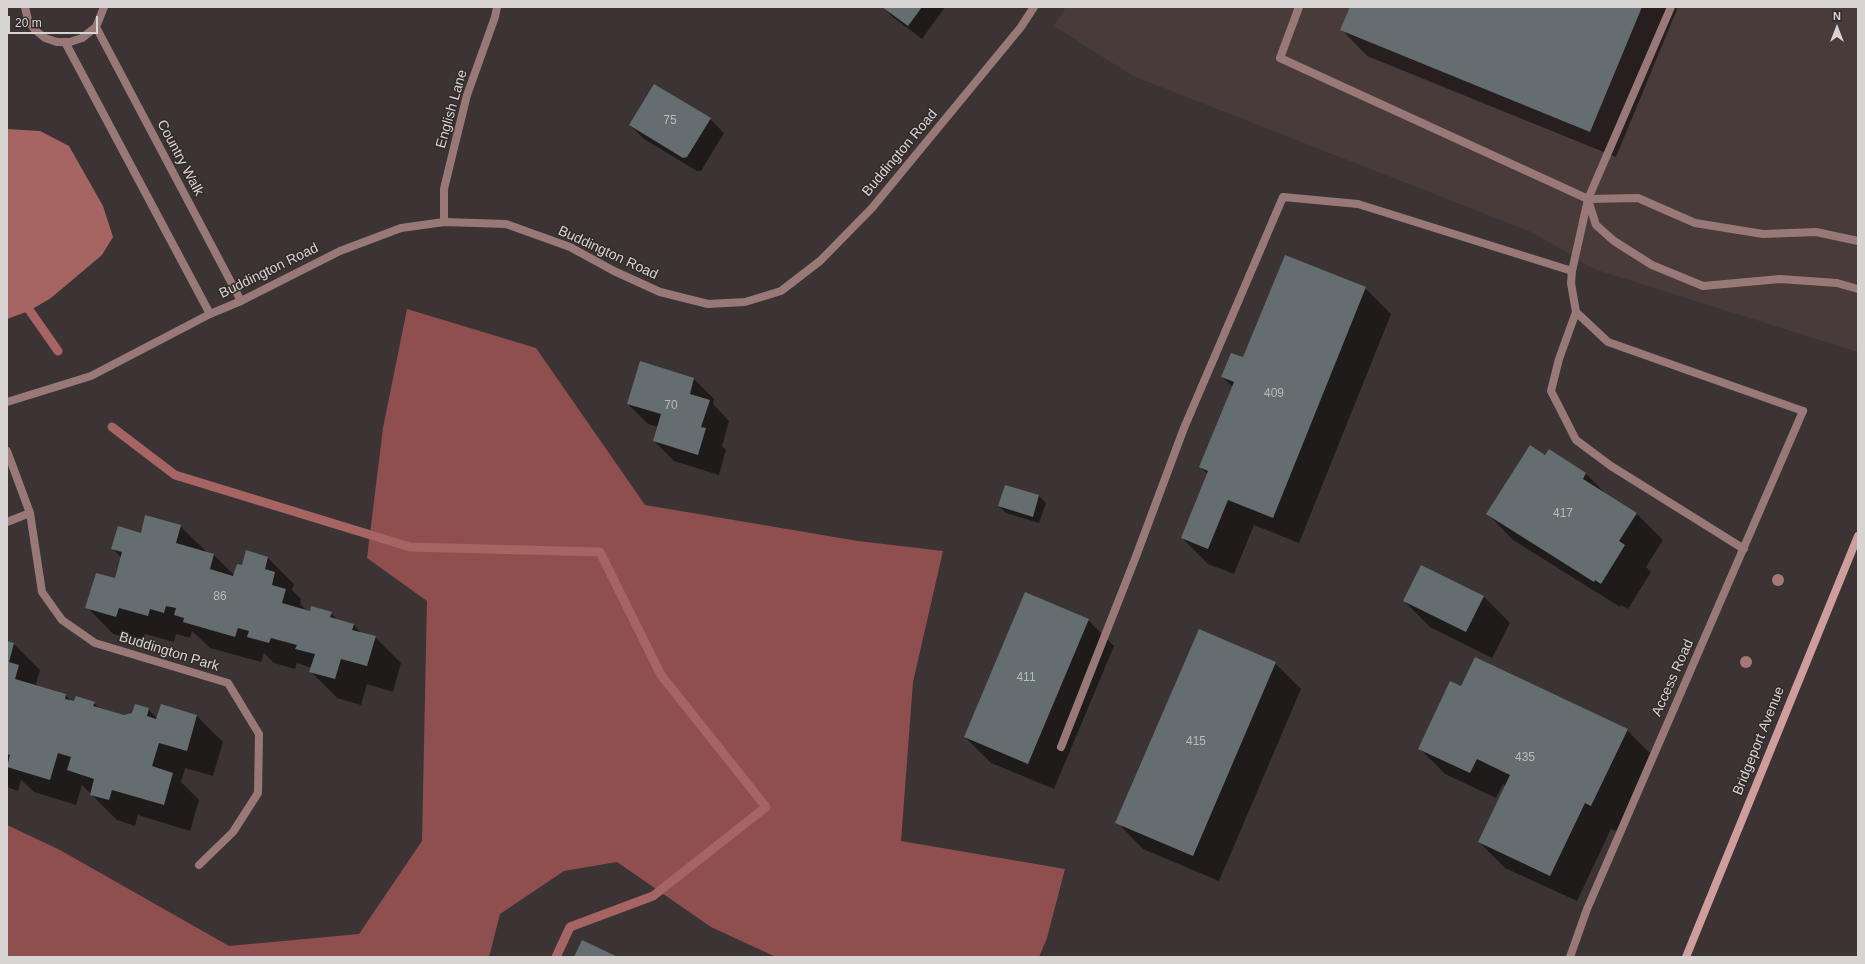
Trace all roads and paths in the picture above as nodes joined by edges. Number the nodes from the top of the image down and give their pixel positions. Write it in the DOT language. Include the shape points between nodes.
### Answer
graph roads {
  1 [pos="25,7"];
  2 [pos="104,7"];
  3 [pos="497,7"];
  4 [pos="1034,7"];
  5 [pos="1299,7"];
  6 [pos="1671,7"];
  7 [pos="96,27"];
  8 [pos="65,42"];
  9 [pos="1588,199"];
  10 [pos="444,222"];
  11 [pos="1858,241"];
  12 [pos="1572,271"];
  13 [pos="1858,289"];
  14 [pos="241,301"];
  15 [pos="1576,312"];
  16 [pos="210,314"];
  17 [pos="7,402"];
  18 [pos="7,451"];
  19 [pos="30,513"];
  20 [pos="7,522"];
  21 [pos="1858,536"];
  22 [pos="1744,549"];
  23 [pos="1061,746"];
  24 [pos="199,865"];
  25 [pos="1570,957"];
  26 [pos="1686,957"];
  1 -- 8 [label="street" via="28,20 35,30 45,38"];
  2 -- 7 [label="street"];
  3 -- 10 [label="street, English Lane" via="467,95 444,190"];
  4 -- 10 [label="street, Buddington Road" via="1021,27 872,208 820,261 781,291 745,302 708,304 660,292 570,247 506,224"];
  5 -- 9 [label="street" via="1280,58"];
  6 -- 9 [label="street"];
  7 -- 8 [label="street" via="82,38"];
  7 -- 14 [label="street, Country Walk"];
  8 -- 16 [label="street"];
  9 -- 11 [label="street" via="1638,198 1695,223 1763,234 1816,232"];
  9 -- 12 [label="street"];
  9 -- 13 [label="street" via="1596,224 1614,241 1652,265 1703,286 1780,279 1837,283"];
  10 -- 14 [label="street, Buddington Road" via="401,228 340,251"];
  12 -- 15 [label="street" via="1571,283"];
  12 -- 23 [label="street" via="1358,204 1283,198 1184,428"];
  14 -- 16 [label="street, Buddington Road"];
  15 -- 22 [label="street" via="1559,359 1551,391 1576,440 1611,466"];
  15 -- 22 [label="street, Access Road" via="1608,342 1803,411"];
  16 -- 17 [label="street, Buddington Road" via="92,376"];
  18 -- 19 [label="street, Buddington Park"];
  19 -- 20 [label="street"];
  19 -- 24 [label="street, Buddington Park" via="42,592 62,620 95,643 228,683 259,734 258,793 233,832"];
  21 -- 26 [label="main road, Bridgeport Avenue"];
  22 -- 25 [label="street, Access Road" via="1587,909"];
}
